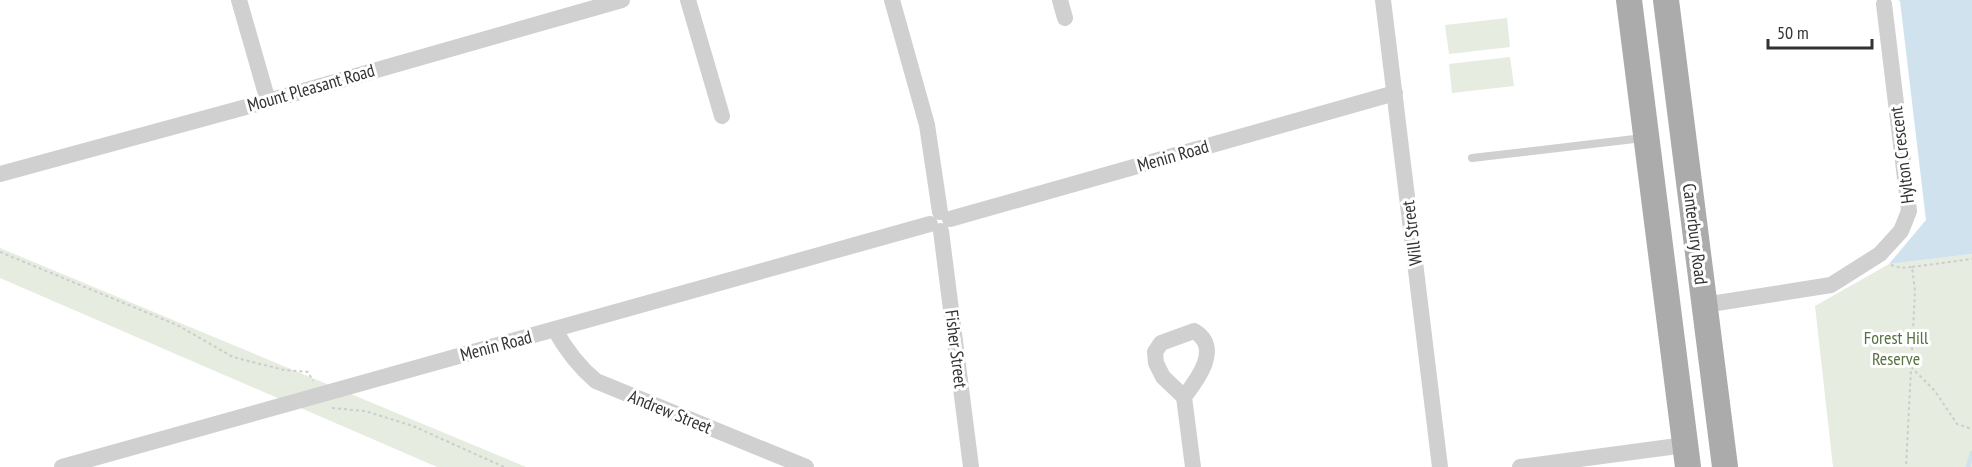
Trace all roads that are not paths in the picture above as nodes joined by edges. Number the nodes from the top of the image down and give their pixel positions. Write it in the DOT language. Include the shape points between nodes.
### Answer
graph roads {
  1 [pos="239,0"];
  2 [pos="622,0"];
  3 [pos="688,0"];
  4 [pos="892,0"];
  5 [pos="1060,0"];
  6 [pos="1383,0"];
  7 [pos="1629,0"];
  8 [pos="1666,0"];
  9 [pos="1884,4"];
  10 [pos="1065,18"];
  11 [pos="1395,93"];
  12 [pos="268,100"];
  13 [pos="722,116"];
  14 [pos="1646,138"];
  15 [pos="1472,158"];
  16 [pos="0,174"];
  17 [pos="940,221"];
  18 [pos="1704,305"];
  19 [pos="555,330"];
  20 [pos="1184,397"];
  21 [pos="1721,439"];
  22 [pos="1687,456"];
  23 [pos="62,467"];
  24 [pos="806,467"];
  25 [pos="971,467"];
  26 [pos="1193,467"];
  27 [pos="1440,467"];
  28 [pos="1520,467"];
  29 [pos="1725,467"];
  1 -- 12 [label="street"];
  2 -- 12 [label="street, Mount Pleasant Road"];
  3 -- 13 [label="street"];
  4 -- 17 [label="street, Fisher Street" via="927,125"];
  5 -- 10 [label="street"];
  6 -- 11 [label="street, Will Street"];
  7 -- 14 [label="main road, Canterbury Road"];
  8 -- 18 [label="main road, Canterbury Road"];
  9 -- 18 [label="street, Hylton Crescent" via="1909,211 1901,231 1880,254 1831,285"];
  11 -- 17 [label="street, Menin Road"];
  11 -- 27 [label="street, Will Street"];
  12 -- 16 [label="street, Mount Pleasant Road"];
  14 -- 15 [label="lane"];
  14 -- 22 [label="main road, Canterbury Road"];
  17 -- 19 [label="street, Menin Road"];
  17 -- 25 [label="street, Fisher Street"];
  18 -- 21 [label="main road, Canterbury Road"];
  19 -- 23 [label="street, Menin Road"];
  19 -- 24 [label="street, Andrew Street" via="576,363 596,381"];
  20 -- 26 [label="street"];
  21 -- 22 [label="main road"];
  21 -- 29 [label="main road, Canterbury Road"];
  22 -- 28 [label="street"];
}
